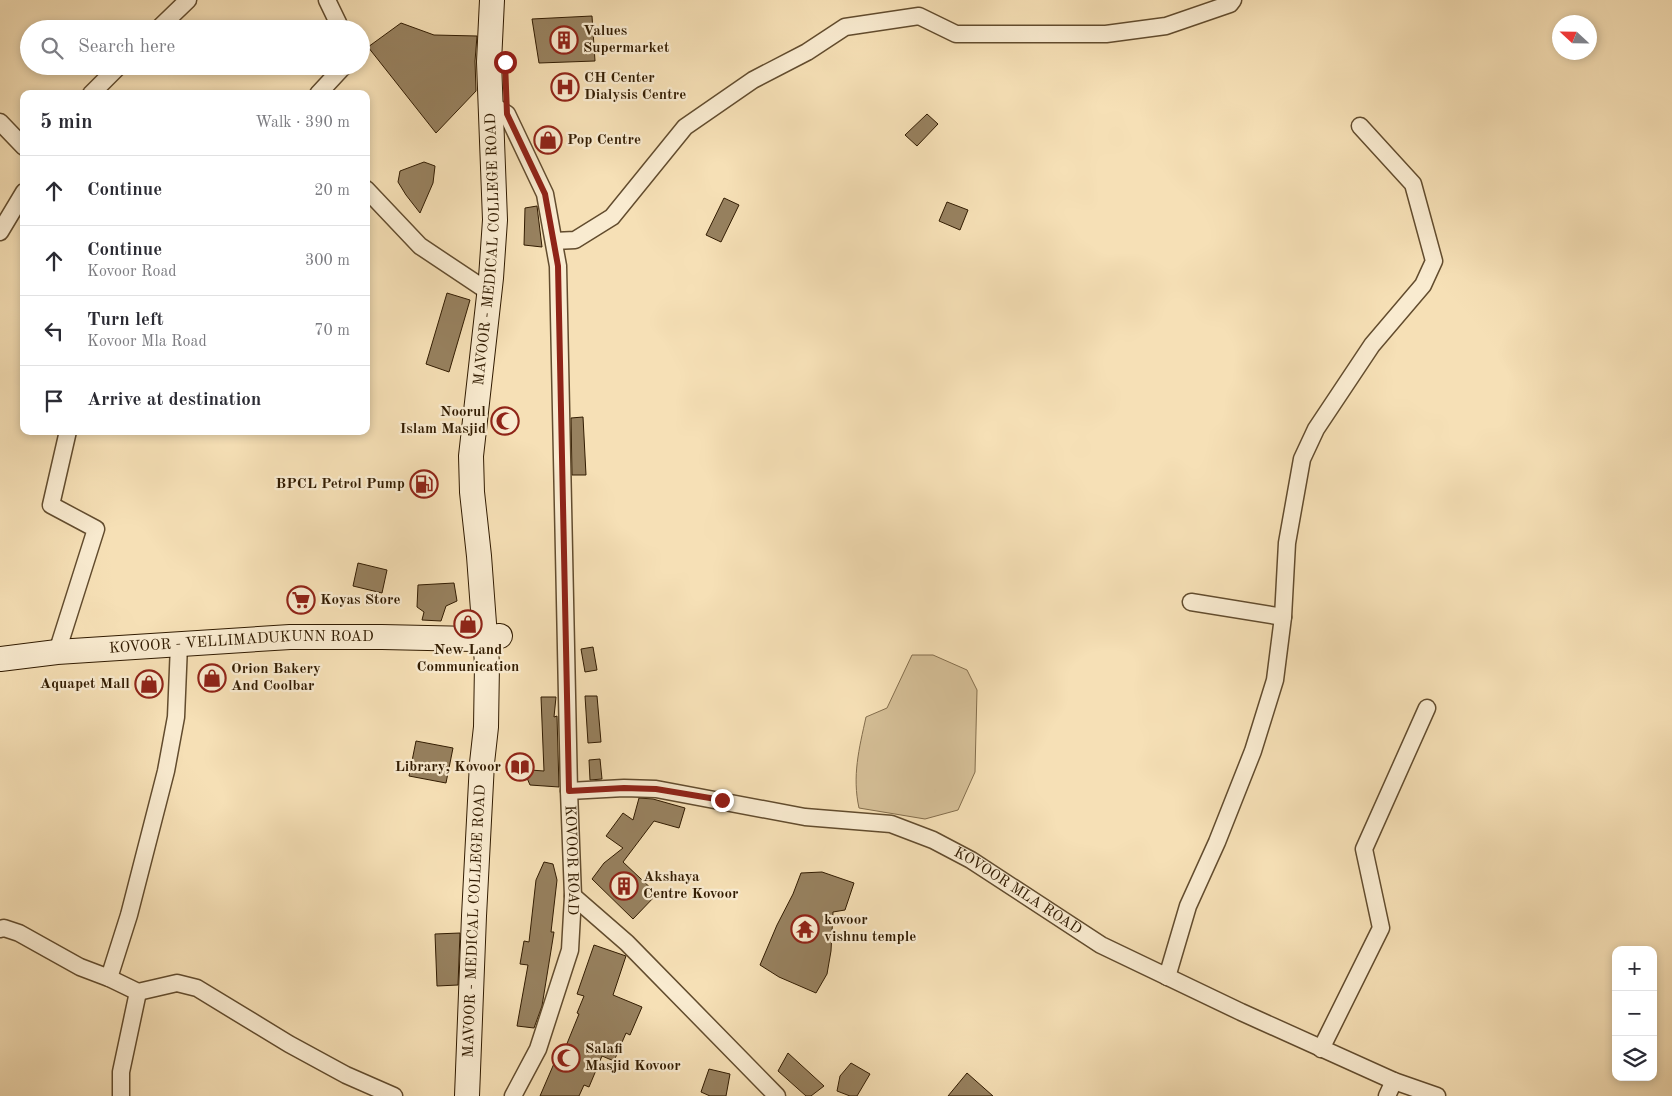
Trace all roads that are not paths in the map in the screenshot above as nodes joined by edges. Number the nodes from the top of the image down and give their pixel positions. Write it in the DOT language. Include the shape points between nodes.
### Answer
graph roads {
  1 [pos="188,0"];
  2 [pos="326,0"];
  3 [pos="492,0"];
  4 [pos="508,0"];
  5 [pos="1233,0"];
  6 [pos="167,20"];
  7 [pos="336,20"];
  8 [pos="110,75"];
  9 [pos="336,75"];
  10 [pos="95,90"];
  11 [pos="322,90"];
  12 [pos="499,109"];
  13 [pos="0,122"];
  14 [pos="1360,126"];
  15 [pos="20,143"];
  16 [pos="370,193"];
  17 [pos="20,199"];
  18 [pos="0,232"];
  19 [pos="554,241"];
  20 [pos="489,292"];
  21 [pos="67,435"];
  22 [pos="486,556"];
  23 [pos="1191,602"];
  24 [pos="1283,617"];
  25 [pos="493,636"];
  26 [pos="179,645"];
  27 [pos="57,652"];
  28 [pos="0,659"];
  29 [pos="1427,708"];
  30 [pos="569,791"];
  31 [pos="573,896"];
  32 [pos="0,929"];
  33 [pos="1167,976"];
  34 [pos="109,978"];
  35 [pos="138,992"];
  36 [pos="1321,1048"];
  37 [pos="1390,1089"];
  38 [pos="121,1096"];
  39 [pos="394,1096"];
  40 [pos="467,1096"];
  41 [pos="483,1096"];
  42 [pos="513,1096"];
  43 [pos="777,1096"];
  44 [pos="1437,1096"];
  1 -- 6 [label="street"];
  2 -- 7 [label="street"];
  3 -- 12 [label="main road, MAVOOR - MEDICAL COLLEGE ROAD" via="489,62"];
  4 -- 12 [label="main road"];
  5 -- 19 [label="street" via="1230,4 1166,26 1106,34 956,34 919,16 845,27 807,52 753,80 685,127 612,217 575,240"];
  8 -- 10 [label="street"];
  9 -- 11 [label="street"];
  12 -- 19 [label="street, KOVOOR ROAD" via="545,194"];
  12 -- 20 [label="main road, MAVOOR - MEDICAL COLLEGE ROAD"];
  12 -- 22 [label="main road" via="511,220 486,457"];
  13 -- 15 [label="street"];
  14 -- 24 [label="street" via="1413,184 1434,261 1423,285 1372,345 1326,413 1302,459 1287,543"];
  16 -- 20 [label="street" via="420,246"];
  17 -- 18 [label="street"];
  19 -- 30 [label="street, KOVOOR ROAD" via="558,266"];
  20 -- 22 [label="main road, MAVOOR - MEDICAL COLLEGE ROAD" via="471,456 472,492"];
  21 -- 27 [label="street" via="51,505 96,529"];
  22 -- 25 [label="main road, MAVOOR - MEDICAL COLLEGE ROAD"];
  23 -- 24 [label="street"];
  24 -- 33 [label="street" via="1275,680 1253,751 1188,906"];
  25 -- 26 [label="main road, KOVOOR - VELLIMADUKUNN ROAD" via="473,639 290,637"];
  25 -- 40 [label="main road, MAVOOR - MEDICAL COLLEGE ROAD" via="487,664"];
  25 -- 41 [label="main road" via="503,664 502,728"];
  26 -- 27 [label="main road, KOVOOR - VELLIMADUKUNN ROAD"];
  26 -- 34 [label="street" via="176,717 166,771 129,915"];
  27 -- 28 [label="main road, KOVOOR - VELLIMADUKUNN ROAD"];
  29 -- 36 [label="street" via="1364,849 1381,928"];
  30 -- 31 [label="street, KOVOOR ROAD"];
  30 -- 33 [label="street, KOVOOR MLA ROAD" via="656,789 805,817 891,824 933,840 971,860 1101,945"];
  31 -- 42 [label="street, KOVOOR ROAD" via="570,950 538,1049"];
  31 -- 43 [label="street" via="627,943"];
  32 -- 34 [label="street" via="19,934 80,967"];
  33 -- 36 [label="street, KOVOOR MLA ROAD"];
  34 -- 35 [label="street"];
  35 -- 38 [label="street" via="121,1072"];
  35 -- 39 [label="street" via="177,983 197,988 289,1044"];
  36 -- 37 [label="street, KOVOOR MLA ROAD"];
  37 -- 44 [label="street, KOVOOR MLA ROAD"];
}
